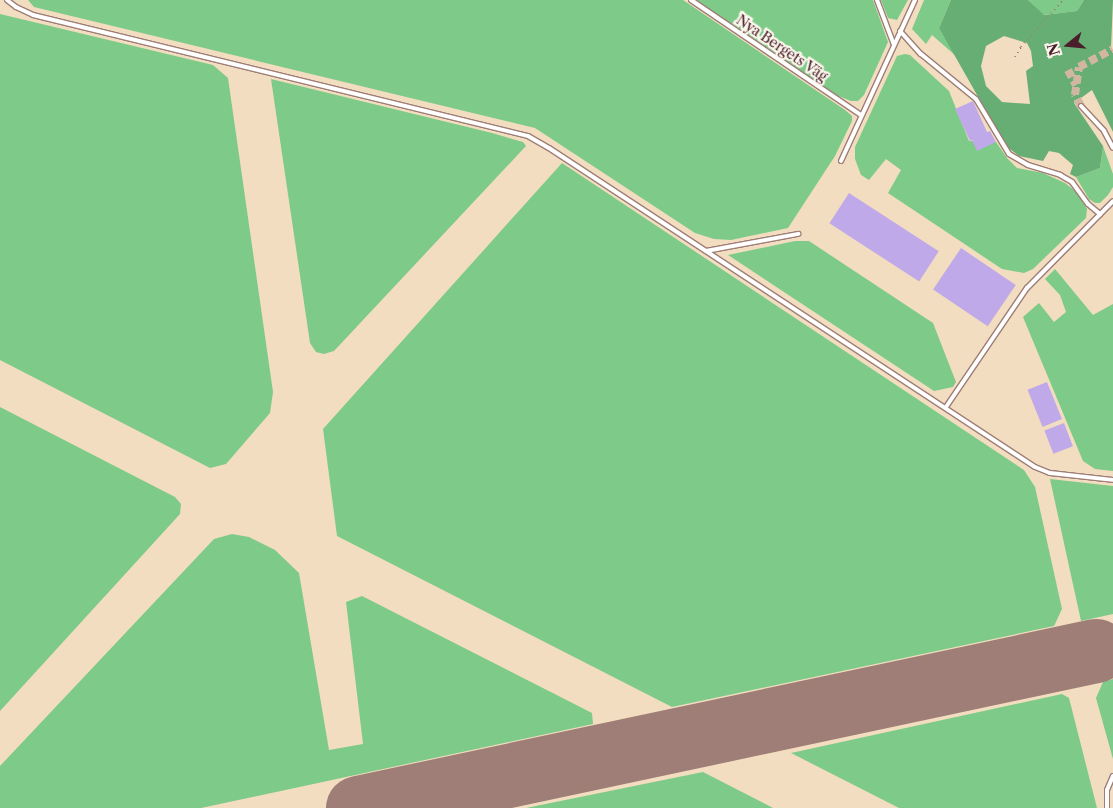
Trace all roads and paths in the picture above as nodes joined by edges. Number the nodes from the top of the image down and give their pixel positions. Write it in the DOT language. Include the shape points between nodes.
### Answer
graph roads {
  1 [pos="7,0"];
  2 [pos="691,0"];
  3 [pos="877,0"];
  4 [pos="915,0"];
  5 [pos="1064,0"];
  6 [pos="900,31"];
  7 [pos="894,45"];
  8 [pos="1015,57"];
  9 [pos="1081,106"];
  10 [pos="862,114"];
  11 [pos="1113,148"];
  12 [pos="841,161"];
  13 [pos="1113,201"];
  14 [pos="1100,214"];
  15 [pos="798,234"];
  16 [pos="706,251"];
  17 [pos="946,407"];
  18 [pos="1113,480"];
  19 [pos="1113,776"];
  20 [pos="1107,808"];
  1 -- 16 [label="lane" via="33,15 528,136"];
  2 -- 10 [label="lane, Nya Bergets Väg"];
  3 -- 7 [label="lane"];
  4 -- 6 [label="lane"];
  5 -- 8 [label="path"];
  6 -- 7 [label="lane"];
  6 -- 14 [label="lane" via="921,54 976,99 1009,154 1072,182"];
  7 -- 10 [label="lane"];
  9 -- 11 [label="lane" via="1104,131"];
  10 -- 12 [label="lane"];
  13 -- 14 [label="lane"];
  14 -- 17 [label="lane" via="1027,288"];
  15 -- 16 [label="lane"];
  16 -- 17 [label="lane"];
  17 -- 18 [label="lane" via="1034,467 1050,473"];
  19 -- 20 [label="lane" via="1107,790"];
}
